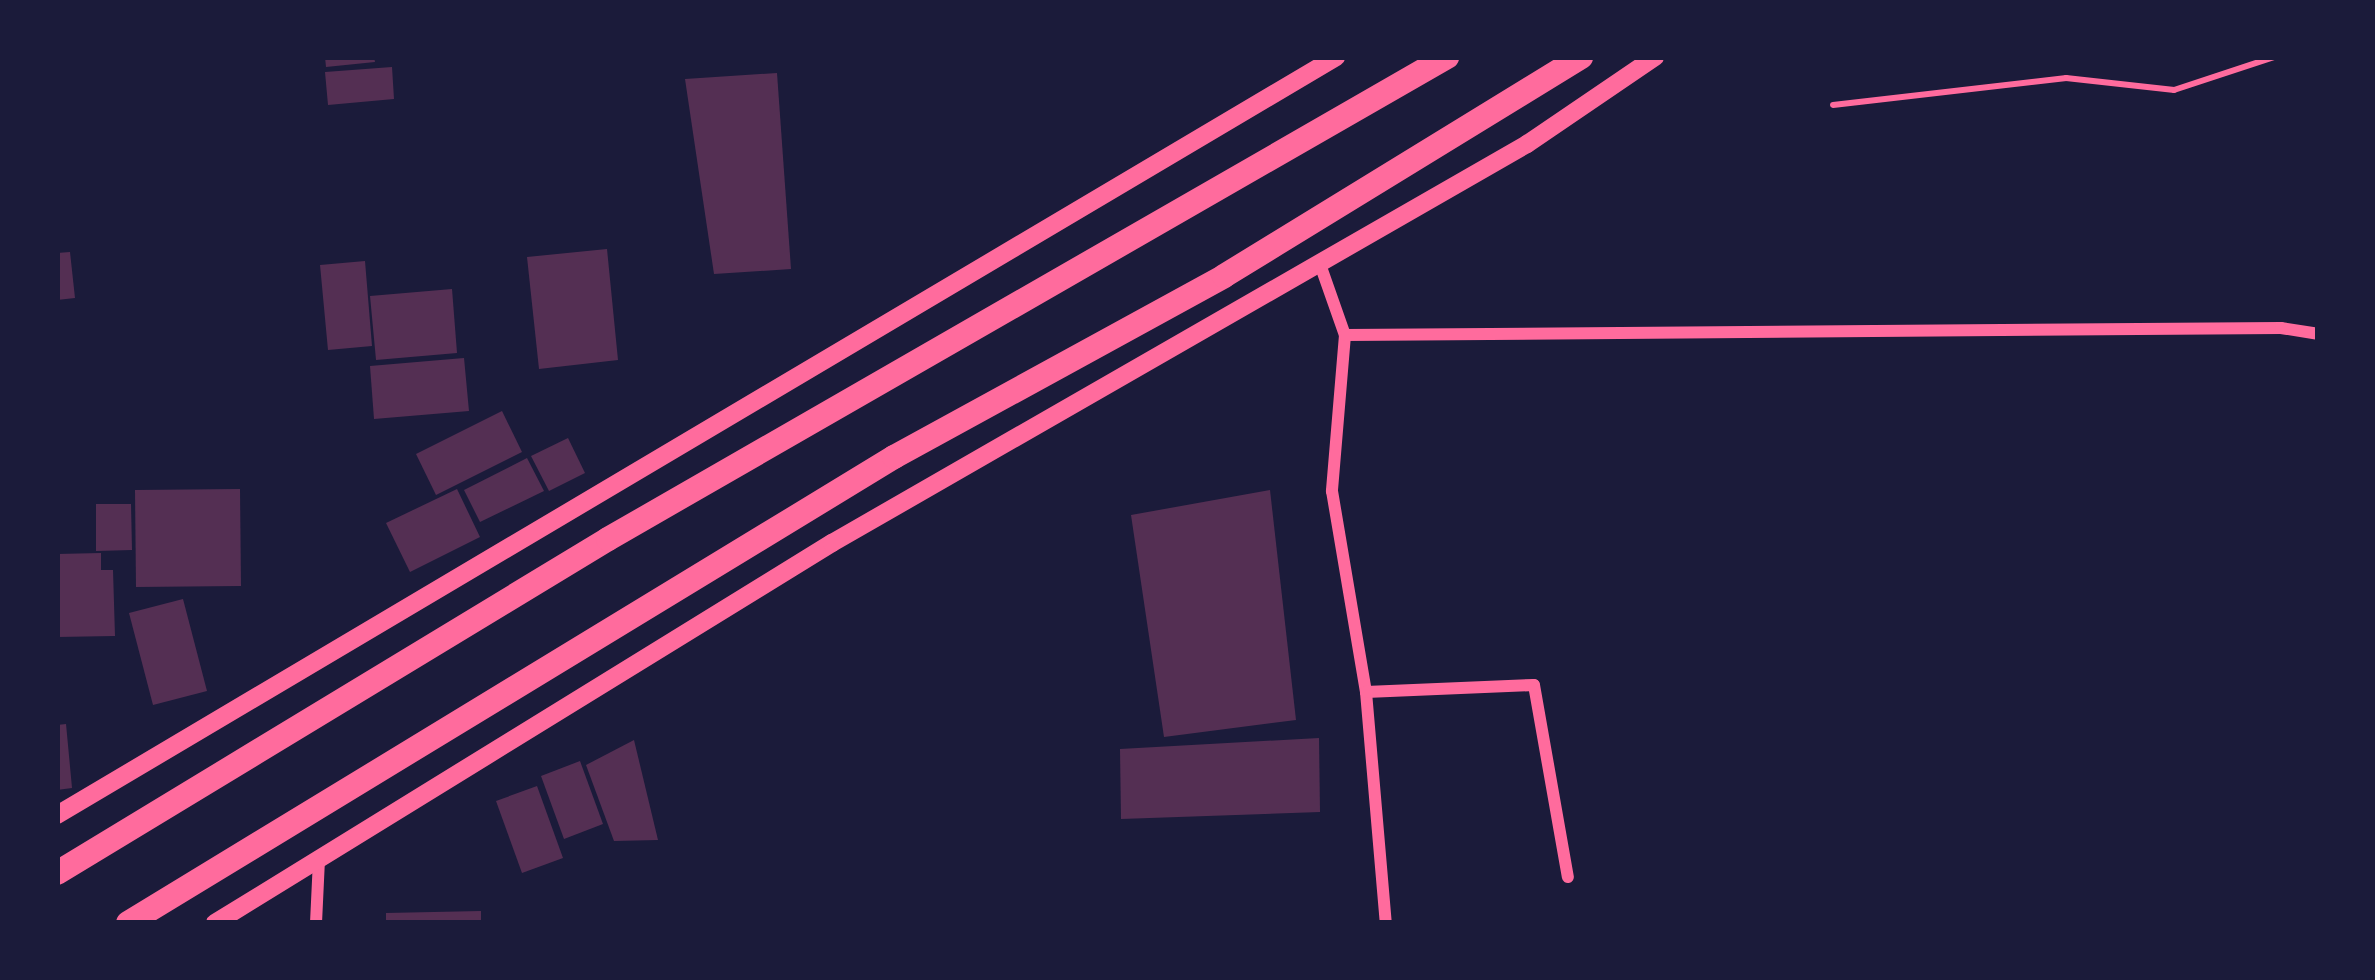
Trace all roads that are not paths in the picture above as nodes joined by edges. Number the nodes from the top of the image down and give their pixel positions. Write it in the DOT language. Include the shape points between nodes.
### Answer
graph roads {
  1 [pos="1447,57"];
  2 [pos="1581,57"];
  3 [pos="1655,57"];
  4 [pos="1333,58"];
  5 [pos="1321,267"];
  6 [pos="1345,334"];
  7 [pos="2318,334"];
  8 [pos="1366,692"];
  9 [pos="57,815"];
  10 [pos="320,859"];
  11 [pos="57,873"];
  12 [pos="1568,877"];
  13 [pos="128,923"];
  14 [pos="215,923"];
  15 [pos="316,923"];
  16 [pos="1386,923"];
  1 -- 11 [label="highway" via="628,527"];
  2 -- 13 [label="highway" via="1224,276 894,458"];
  3 -- 5 [label="street"];
  4 -- 9 [label="street"];
  5 -- 6 [label="street"];
  5 -- 10 [label="street" via="832,543"];
  6 -- 7 [label="street"];
  6 -- 8 [label="street" via="1332,490"];
  8 -- 12 [label="street" via="1534,685"];
  8 -- 16 [label="street"];
  10 -- 14 [label="street"];
  10 -- 15 [label="street"];
}
